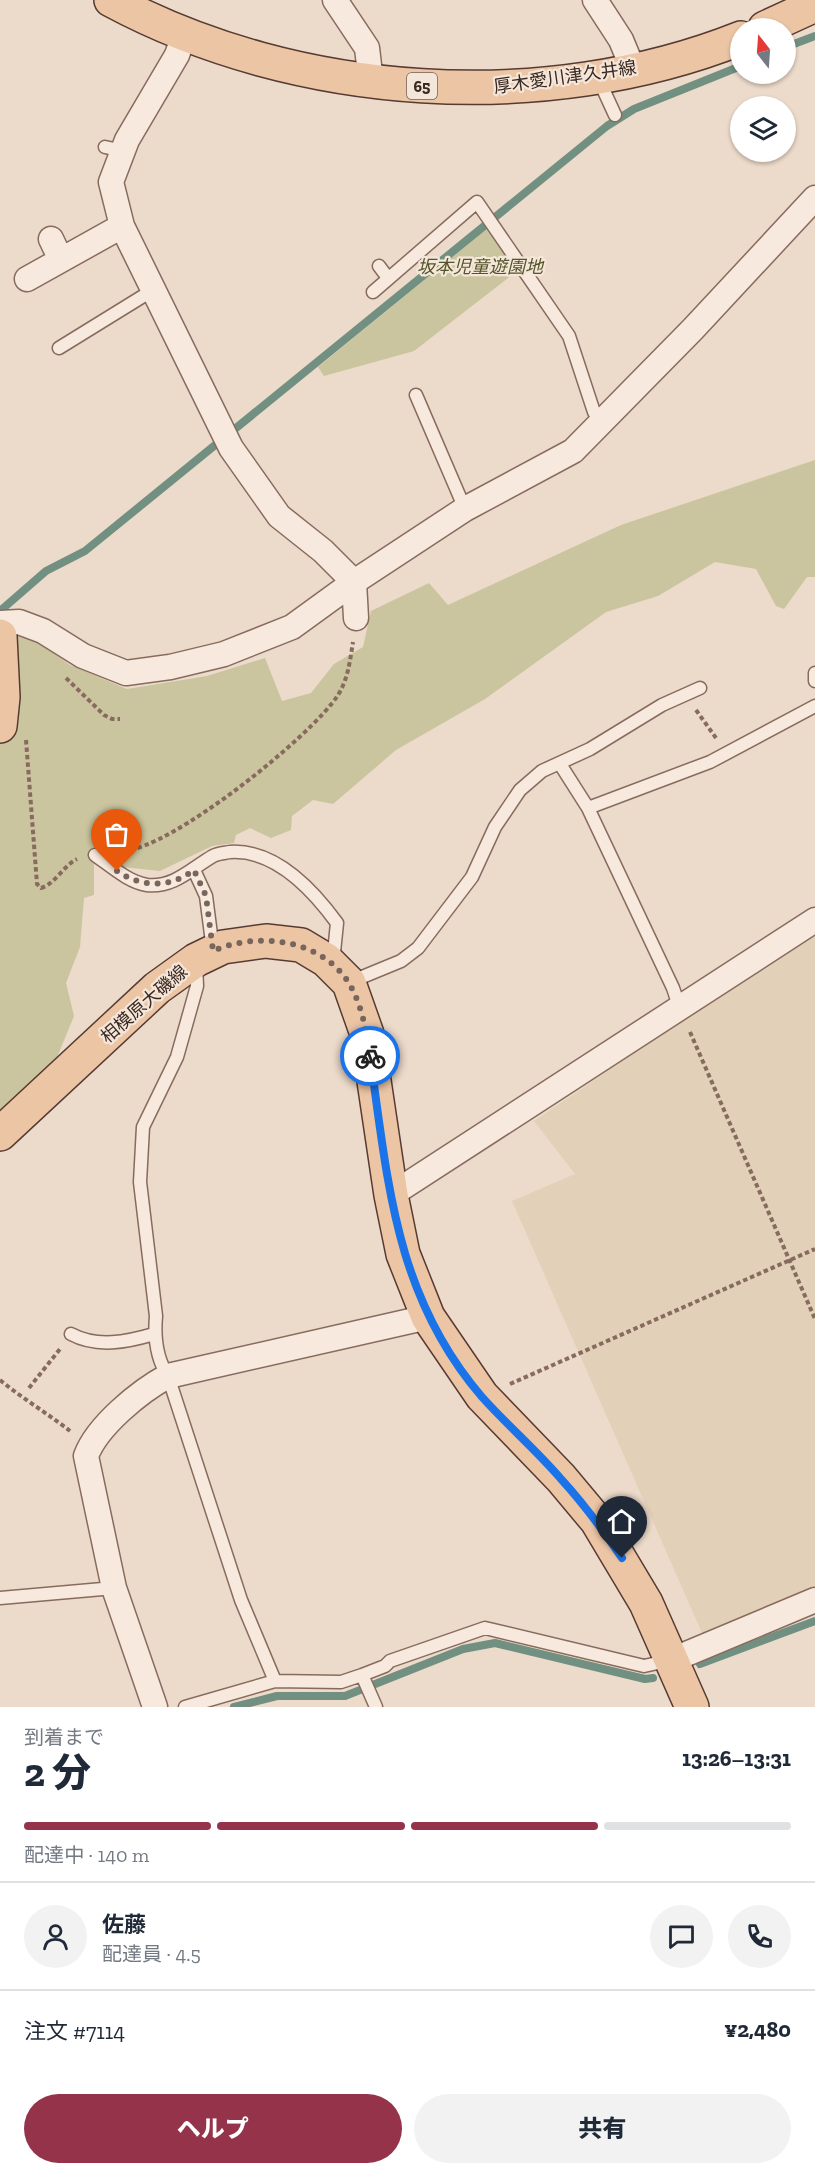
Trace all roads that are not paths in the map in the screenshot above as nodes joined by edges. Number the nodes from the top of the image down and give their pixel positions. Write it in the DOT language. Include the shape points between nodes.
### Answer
graph roads {
  1 [pos="111,0"];
  2 [pos="335,0"];
  3 [pos="595,0"];
  4 [pos="815,5"];
  5 [pos="787,18"];
  6 [pos="184,35"];
  7 [pos="730,42"];
  8 [pos="633,69"];
  9 [pos="597,75"];
  10 [pos="371,82"];
  11 [pos="615,115"];
  12 [pos="815,198"];
  13 [pos="122,226"];
  14 [pos="380,266"];
  15 [pos="388,278"];
  16 [pos="27,279"];
  17 [pos="153,290"];
  18 [pos="373,292"];
  19 [pos="59,348"];
  20 [pos="416,395"];
  21 [pos="603,422"];
  22 [pos="465,509"];
  23 [pos="354,582"];
  24 [pos="356,618"];
  25 [pos="0,623"];
  26 [pos="0,636"];
  27 [pos="700,688"];
  28 [pos="815,706"];
  29 [pos="13,730"];
  30 [pos="560,764"];
  31 [pos="588,808"];
  32 [pos="95,855"];
  33 [pos="194,870"];
  34 [pos="815,920"];
  35 [pos="204,956"];
  36 [pos="340,975"];
  37 [pos="680,1009"];
  38 [pos="0,1134"];
  39 [pos="391,1195"];
  40 [pos="428,1317"];
  41 [pos="71,1334"];
  42 [pos="154,1334"];
  43 [pos="168,1376"];
  44 [pos="114,1588"];
  45 [pos="0,1598"];
  46 [pos="813,1602"];
  47 [pos="672,1660"];
  48 [pos="363,1677"];
  49 [pos="275,1681"];
  50 [pos="155,1707"];
  51 [pos="185,1707"];
  52 [pos="376,1707"];
  53 [pos="692,1707"];
  1 -- 6 [label="main road, 厚木愛川津久井線 / 65"];
  2 -- 10 [label="street" via="367,48"];
  3 -- 8 [label="street" via="621,40"];
  4 -- 5 [label="main road"];
  6 -- 10 [label="main road, 厚木愛川津久井線 / 65" via="307,71"];
  6 -- 13 [label="street" via="177,55 114,149 111,182"];
  7 -- 8 [label="main road, 厚木愛川津久井線 / 65"];
  8 -- 9 [label="main road, 厚木愛川津久井線 / 65"];
  9 -- 10 [label="main road, 厚木愛川津久井線 / 65" via="494,88"];
  9 -- 11 [label="lane"];
  12 -- 21 [label="street"];
  13 -- 16 [label="street" via="56,250"];
  13 -- 17 [label="street"];
  14 -- 15 [label="lane"];
  15 -- 18 [label="lane"];
  15 -- 21 [label="lane" via="477,202 568,336 594,412"];
  17 -- 19 [label="lane"];
  17 -- 23 [label="street" via="226,438 279,516"];
  20 -- 22 [label="lane"];
  21 -- 22 [label="street" via="573,451"];
  22 -- 23 [label="street"];
  23 -- 24 [label="street"];
  23 -- 25 [label="street" via="292,627 224,654 126,674 83,656 43,631 19,622"];
  26 -- 29 [label="main road" via="3,698"];
  27 -- 30 [label="lane"];
  28 -- 31 [label="lane" via="727,753"];
  30 -- 31 [label="lane"];
  30 -- 36 [label="lane" via="542,771 520,790 495,827 472,877 418,948 401,961"];
  31 -- 37 [label="lane"];
  32 -- 33 [label="lane" via="130,879 148,885 168,882"];
  33 -- 35 [label="lane" via="206,896"];
  33 -- 36 [label="lane" via="215,854 243,851 270,858 322,903 337,923"];
  34 -- 37 [label="street"];
  35 -- 36 [label="main road, 相模原大磯線" via="223,947 266,941 301,945"];
  35 -- 38 [label="main road, 相模原大磯線" via="157,988"];
  35 -- 42 [label="lane" via="177,1057 143,1127 140,1182 156,1316"];
  36 -- 39 [label="main road" via="367,1034"];
  37 -- 39 [label="street"];
  39 -- 40 [label="main road" via="404,1254"];
  40 -- 43 [label="street"];
  40 -- 47 [label="main road" via="482,1396 597,1521 646,1603"];
  41 -- 42 [label="lane" via="94,1343"];
  42 -- 43 [label="lane" via="160,1364"];
  43 -- 44 [label="street" via="122,1410 89,1446 86,1456"];
  43 -- 49 [label="lane" via="241,1600"];
  44 -- 45 [label="lane"];
  44 -- 50 [label="street"];
  46 -- 47 [label="street"];
  47 -- 48 [label="lane" via="644,1666 485,1628 390,1661"];
  47 -- 53 [label="main road"];
  48 -- 49 [label="lane" via="341,1682"];
  48 -- 52 [label="lane"];
  49 -- 51 [label="lane"];
}
